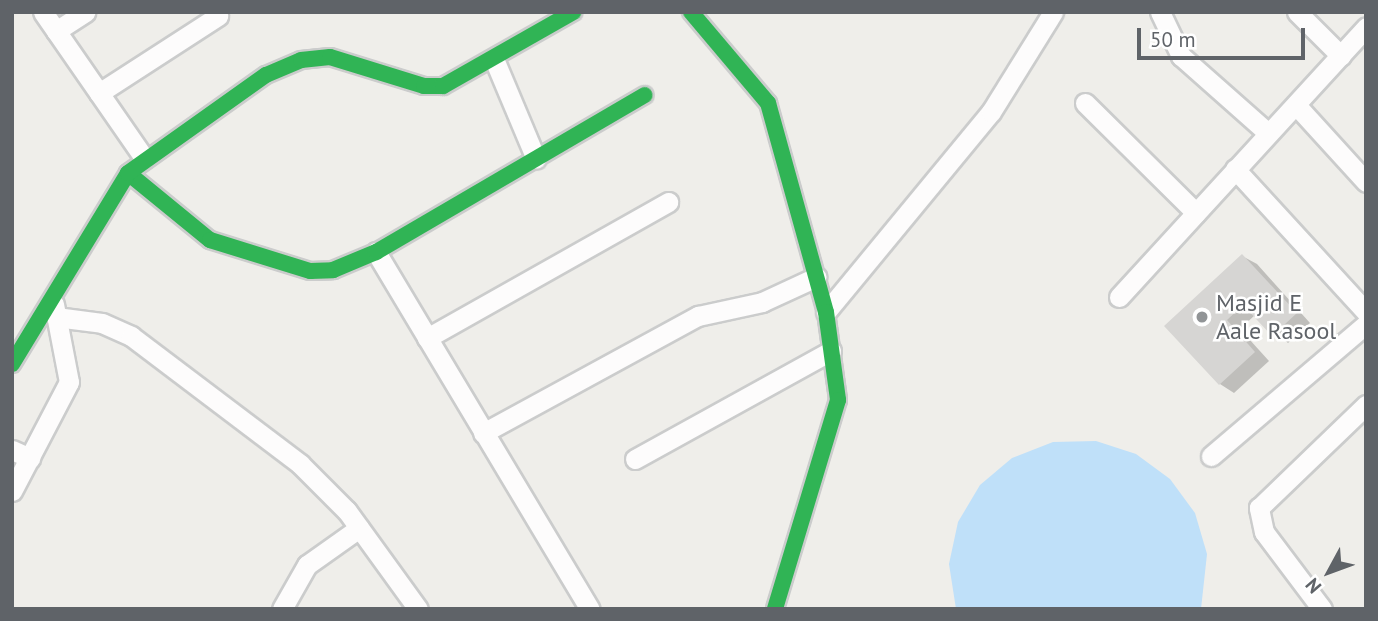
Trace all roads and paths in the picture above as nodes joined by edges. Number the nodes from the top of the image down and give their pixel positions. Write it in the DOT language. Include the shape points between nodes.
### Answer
graph roads {
  1 [pos="43,12"];
  2 [pos="85,12"];
  3 [pos="573,12"];
  4 [pos="691,12"];
  5 [pos="1053,12"];
  6 [pos="1160,12"];
  7 [pos="1297,12"];
  8 [pos="218,16"];
  9 [pos="1366,27"];
  10 [pos="56,31"];
  11 [pos="1340,56"];
  12 [pos="494,59"];
  13 [pos="99,93"];
  14 [pos="645,95"];
  15 [pos="1085,103"];
  16 [pos="1296,105"];
  17 [pos="1268,133"];
  18 [pos="144,158"];
  19 [pos="536,159"];
  20 [pos="1235,169"];
  21 [pos="128,173"];
  22 [pos="1366,182"];
  23 [pos="668,201"];
  24 [pos="1196,213"];
  25 [pos="376,253"];
  26 [pos="816,277"];
  27 [pos="52,295"];
  28 [pos="1119,297"];
  29 [pos="826,312"];
  30 [pos="1366,312"];
  31 [pos="56,317"];
  32 [pos="1366,324"];
  33 [pos="427,338"];
  34 [pos="831,351"];
  35 [pos="12,365"];
  36 [pos="1366,405"];
  37 [pos="483,433"];
  38 [pos="21,454"];
  39 [pos="1211,456"];
  40 [pos="635,459"];
  41 [pos="12,491"];
  42 [pos="359,528"];
  43 [pos="282,609"];
  44 [pos="418,609"];
  45 [pos="590,609"];
  46 [pos="775,609"];
  47 [pos="1322,609"];
  1 -- 10 [label="street"];
  2 -- 10 [label="street"];
  3 -- 12 [label="street"];
  4 -- 26 [label="street" via="768,103"];
  5 -- 29 [label="street" via="991,112"];
  6 -- 17 [label="street" via="1181,56"];
  7 -- 11 [label="street"];
  8 -- 13 [label="street"];
  9 -- 11 [label="street"];
  10 -- 13 [label="street"];
  11 -- 16 [label="street"];
  12 -- 18 [label="street" via="460,79 434,86 330,57 301,60 266,75"];
  12 -- 19 [label="street"];
  13 -- 18 [label="street"];
  14 -- 19 [label="street"];
  15 -- 24 [label="street"];
  16 -- 17 [label="street"];
  16 -- 22 [label="street"];
  17 -- 20 [label="street"];
  18 -- 21 [label="street"];
  19 -- 25 [label="street"];
  20 -- 24 [label="street"];
  20 -- 30 [label="street"];
  21 -- 25 [label="street" via="210,240 310,271 333,270"];
  21 -- 27 [label="street"];
  23 -- 33 [label="street"];
  24 -- 28 [label="street"];
  25 -- 33 [label="street"];
  26 -- 29 [label="street"];
  26 -- 37 [label="street" via="762,302 698,316"];
  27 -- 31 [label="street"];
  27 -- 35 [label="street"];
  29 -- 34 [label="street"];
  31 -- 38 [label="street" via="69,382"];
  31 -- 42 [label="street" via="102,323 131,336 300,464"];
  32 -- 39 [label="street"];
  33 -- 37 [label="street"];
  34 -- 40 [label="street"];
  34 -- 46 [label="street" via="838,400"];
  36 -- 47 [label="street" via="1259,508 1264,532"];
  37 -- 45 [label="street"];
  38 -- 41 [label="street"];
  42 -- 43 [label="street" via="307,565"];
  42 -- 44 [label="street"];
}
